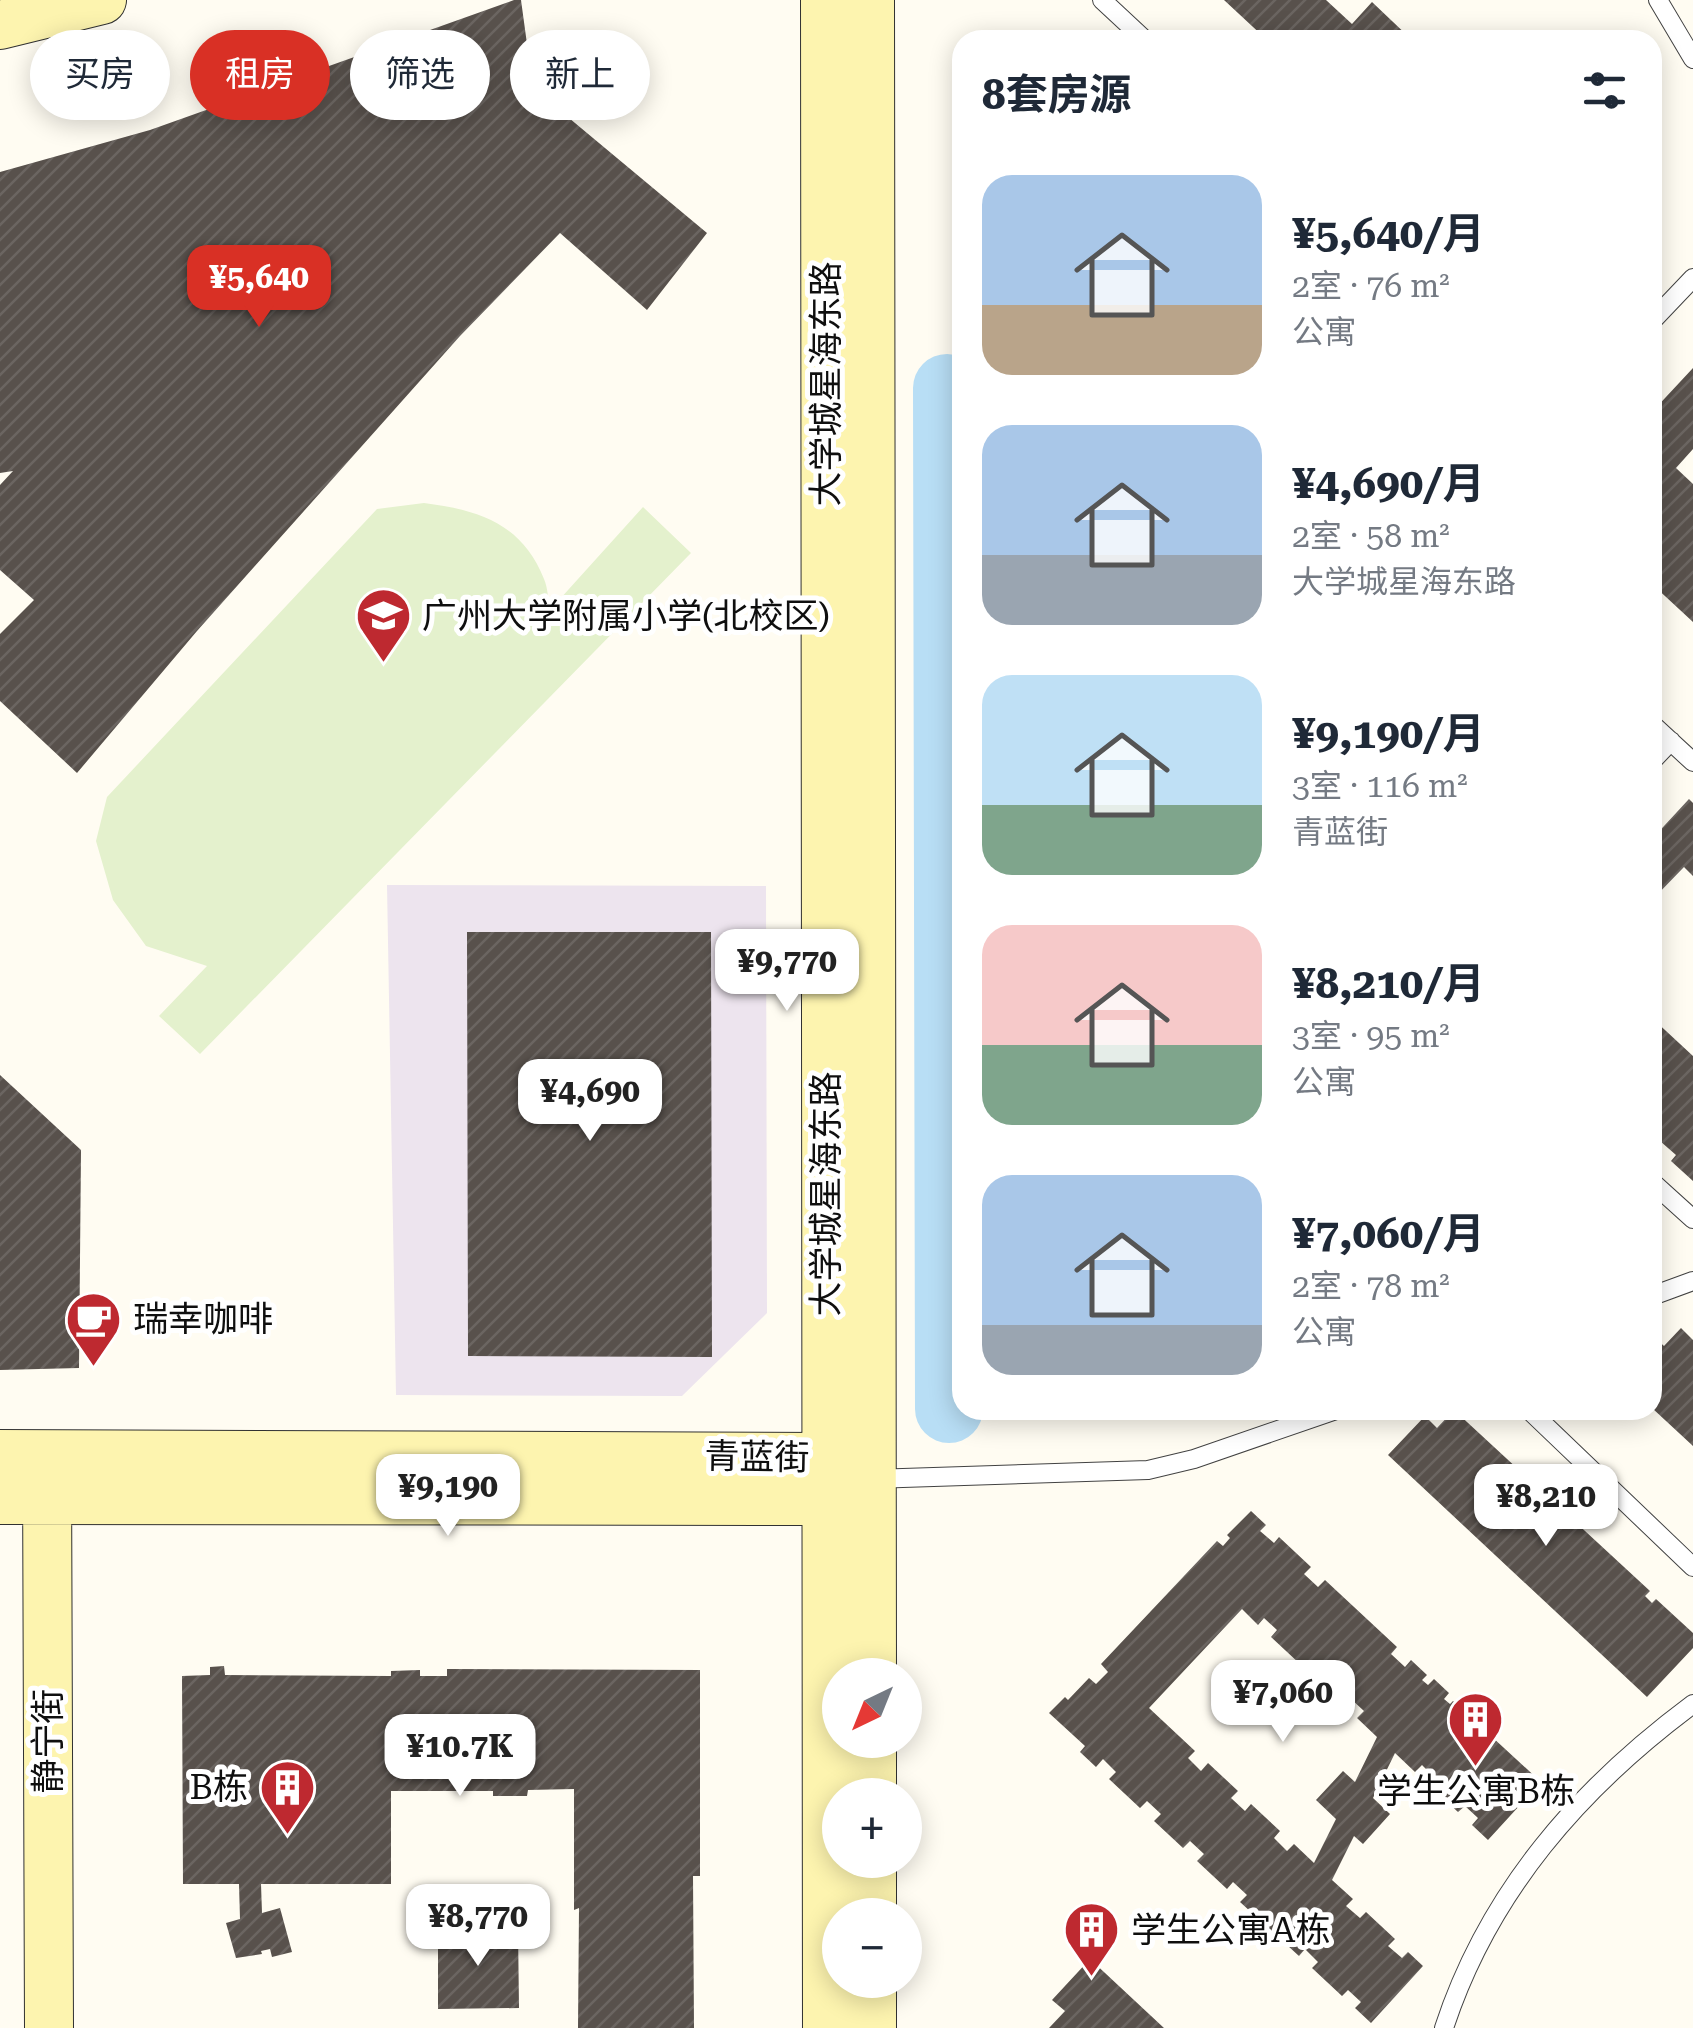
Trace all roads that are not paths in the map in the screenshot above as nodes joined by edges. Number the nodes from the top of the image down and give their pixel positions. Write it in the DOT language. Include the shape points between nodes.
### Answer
graph roads {
  1 [pos="102,0"];
  2 [pos="825,0"];
  3 [pos="870,0"];
  4 [pos="1102,0"];
  5 [pos="1658,0"];
  6 [pos="0,25"];
  7 [pos="1134,30"];
  8 [pos="1693,59"];
  9 [pos="1693,278"];
  10 [pos="1662,311"];
  11 [pos="1662,733"];
  12 [pos="1671,741"];
  13 [pos="1662,750"];
  14 [pos="1693,762"];
  15 [pos="1662,1191"];
  16 [pos="1693,1220"];
  17 [pos="1693,1281"];
  18 [pos="1662,1292"];
  19 [pos="1307,1420"];
  20 [pos="1540,1420"];
  21 [pos="0,1454"];
  22 [pos="47,1477"];
  23 [pos="872,1478"];
  24 [pos="826,1479"];
  25 [pos="0,1500"];
  26 [pos="1693,1567"];
  27 [pos="872,1658"];
  28 [pos="1693,1704"];
  29 [pos="872,1998"];
  30 [pos="49,2028"];
  31 [pos="827,2028"];
  32 [pos="872,2028"];
  33 [pos="1444,2028"];
  1 -- 6 [label="main road"];
  2 -- 24 [label="main road, 大学城星海东路"];
  3 -- 23 [label="main road, 大学城星海东路"];
  4 -- 7 [label="lane"];
  5 -- 8 [label="lane"];
  9 -- 10 [label="lane"];
  11 -- 12 [label="lane"];
  12 -- 13 [label="lane"];
  12 -- 14 [label="lane"];
  15 -- 16 [label="lane"];
  17 -- 18 [label="lane"];
  19 -- 23 [label="lane" via="1148,1470"];
  20 -- 26 [label="lane"];
  21 -- 22 [label="main road, 青蓝街"];
  22 -- 24 [label="main road, 青蓝街"];
  22 -- 25 [label="main road, 青蓝街"];
  22 -- 30 [label="main road, 静宁街"];
  23 -- 24 [label="main road, 青蓝街"];
  23 -- 27 [label="main road, 大学城星海东路"];
  24 -- 31 [label="main road, 大学城星海东路"];
  28 -- 33 [label="lane" via="1624,1757 1532,1859 1486,1934"];
  29 -- 32 [label="main road"];
}
